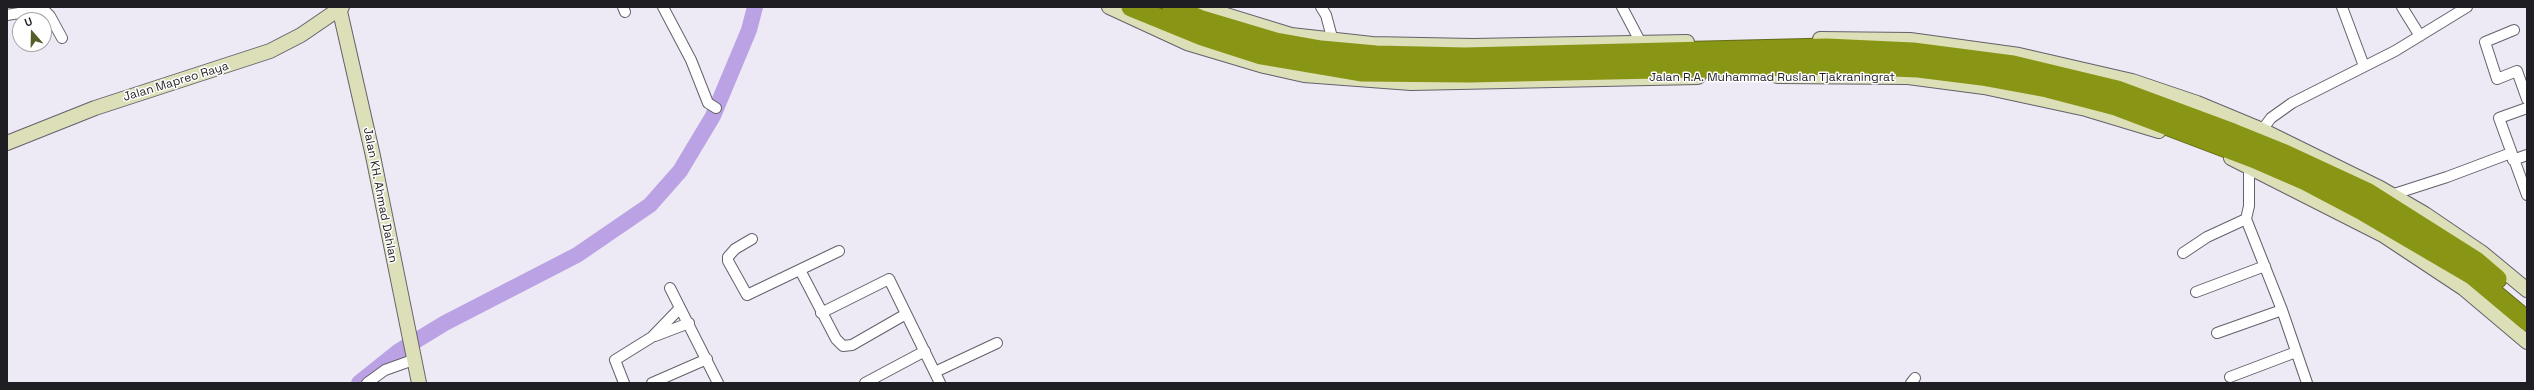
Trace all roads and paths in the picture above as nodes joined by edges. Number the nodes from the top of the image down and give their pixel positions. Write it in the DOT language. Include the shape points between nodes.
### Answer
graph roads {
  1 [pos="663,7"];
  2 [pos="1109,7"];
  3 [pos="1130,7"];
  4 [pos="1172,7"];
  5 [pos="1200,7"];
  6 [pos="1321,7"];
  7 [pos="1622,7"];
  8 [pos="2342,7"];
  9 [pos="2402,7"];
  10 [pos="2467,7"];
  11 [pos="340,9"];
  12 [pos="7,15"];
  13 [pos="2514,30"];
  14 [pos="2420,36"];
  15 [pos="62,38"];
  16 [pos="1333,41"];
  17 [pos="1641,43"];
  18 [pos="2364,66"];
  19 [pos="2527,99"];
  20 [pos="716,108"];
  21 [pos="2527,108"];
  22 [pos="2262,130"];
  23 [pos="7,143"];
  24 [pos="2527,154"];
  25 [pos="2512,156"];
  26 [pos="2249,166"];
  27 [pos="2391,195"];
  28 [pos="2527,195"];
  29 [pos="2246,219"];
  30 [pos="752,239"];
  31 [pos="839,251"];
  32 [pos="2183,253"];
  33 [pos="2265,266"];
  34 [pos="800,270"];
  35 [pos="670,288"];
  36 [pos="2527,290"];
  37 [pos="2196,292"];
  38 [pos="2527,305"];
  39 [pos="680,308"];
  40 [pos="2282,310"];
  41 [pos="821,313"];
  42 [pos="906,314"];
  43 [pos="2527,321"];
  44 [pos="689,323"];
  45 [pos="2217,333"];
  46 [pos="652,337"];
  47 [pos="2527,342"];
  48 [pos="997,343"];
  49 [pos="925,351"];
  50 [pos="2296,352"];
  51 [pos="412,356"];
  52 [pos="706,359"];
  53 [pos="935,372"];
  54 [pos="2230,377"];
  55 [pos="367,383"];
  56 [pos="418,383"];
  57 [pos="624,383"];
  58 [pos="652,383"];
  59 [pos="718,383"];
  60 [pos="865,383"];
  61 [pos="940,383"];
  62 [pos="2307,383"];
  1 -- 20 [label="street" via="691,60 708,103"];
  2 -- 26 [label="street, Jalan R.A. Muhammad Ruslan Tjakraningrat" via="1187,44 1216,53 1304,75 1351,80 1478,83 1838,75 1908,77 1984,87 2086,108 2174,136"];
  3 -- 43 [label="highway, Jalan R.A. Muhammad Ruslan Tjakraningrat" via="1202,36 1262,55 1361,72 1470,73 1845,65 1918,68 2047,88 2116,106 2306,181 2472,275"];
  4 -- 38 [label="highway" via="1199,20 1276,42 1321,50 1376,55 1465,57 1827,48 1913,52 2012,65 2117,90 2233,132 2367,192 2476,261"];
  5 -- 16 [label="street" via="1291,35"];
  6 -- 16 [label="street" via="1326,15"];
  7 -- 17 [label="street"];
  8 -- 18 [label="street"];
  9 -- 14 [label="street"];
  10 -- 14 [label="street"];
  11 -- 23 [label="street, Jalan Mapreo Raya" via="301,35 264,54 139,93"];
  11 -- 51 [label="street, Jalan KH. Ahmad Dahlan" via="373,156"];
  12 -- 15 [label="street" via="43,9 50,16"];
  13 -- 19 [label="street" via="2485,42 2497,79 2517,71"];
  14 -- 18 [label="street"];
  16 -- 17 [label="street" via="1426,46"];
  17 -- 22 [label="street" via="1910,40 2003,52 2132,81"];
  18 -- 22 [label="street" via="2292,103 2271,118"];
  21 -- 25 [label="street" via="2499,118"];
  22 -- 27 [label="street"];
  24 -- 25 [label="street"];
  25 -- 27 [label="street"];
  25 -- 28 [label="street"];
  26 -- 29 [label="street" via="2249,206"];
  26 -- 47 [label="street, Jalan R.A. Muhammad Ruslan Tjakraningrat" via="2383,234 2463,288"];
  27 -- 36 [label="street" via="2425,214 2481,252"];
  29 -- 32 [label="street" via="2207,237"];
  29 -- 33 [label="street"];
  30 -- 34 [label="street" via="735,249 728,257 746,295"];
  31 -- 34 [label="street"];
  33 -- 37 [label="street"];
  33 -- 40 [label="street"];
  34 -- 41 [label="street"];
  35 -- 39 [label="street"];
  39 -- 44 [label="street"];
  39 -- 46 [label="street"];
  40 -- 45 [label="street"];
  40 -- 50 [label="street"];
  41 -- 42 [label="street" via="838,343 846,347"];
  41 -- 42 [label="street" via="887,279 891,280"];
  42 -- 49 [label="street"];
  44 -- 46 [label="street"];
  44 -- 52 [label="street"];
  46 -- 57 [label="street" via="615,360"];
  48 -- 53 [label="street"];
  49 -- 53 [label="street"];
  49 -- 60 [label="street"];
  50 -- 54 [label="street"];
  50 -- 62 [label="street"];
  51 -- 55 [label="street"];
  51 -- 56 [label="street, Jalan KH. Ahmad Dahlan"];
  52 -- 58 [label="street"];
  52 -- 59 [label="street"];
  53 -- 61 [label="street"];
}
